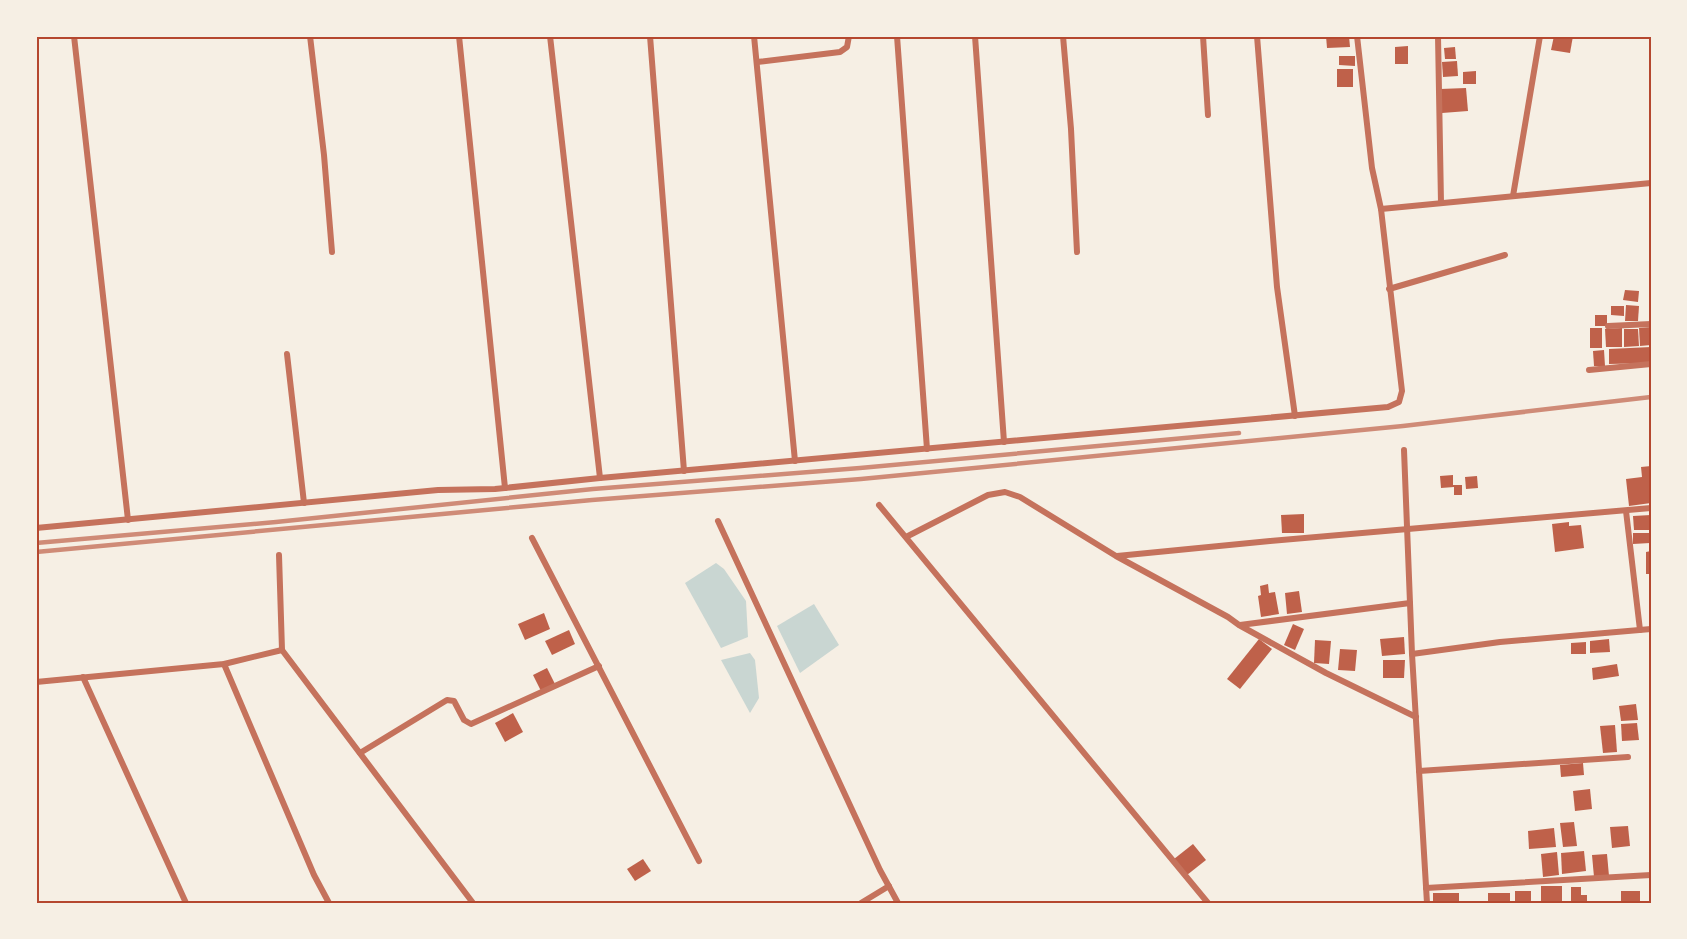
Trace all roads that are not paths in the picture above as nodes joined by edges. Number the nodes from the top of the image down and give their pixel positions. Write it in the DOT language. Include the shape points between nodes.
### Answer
graph roads {
  1 [pos="74,36"];
  2 [pos="310,36"];
  3 [pos="459,36"];
  4 [pos="550,36"];
  5 [pos="650,36"];
  6 [pos="754,36"];
  7 [pos="849,36"];
  8 [pos="897,36"];
  9 [pos="975,36"];
  10 [pos="1063,36"];
  11 [pos="1203,36"];
  12 [pos="1257,36"];
  13 [pos="1357,36"];
  14 [pos="1438,36"];
  15 [pos="1540,36"];
  16 [pos="757,62"];
  17 [pos="1208,115"];
  18 [pos="1651,183"];
  19 [pos="1513,196"];
  20 [pos="1441,203"];
  21 [pos="1381,209"];
  22 [pos="332,252"];
  23 [pos="1077,252"];
  24 [pos="1505,255"];
  25 [pos="1389,290"];
  26 [pos="1651,324"];
  27 [pos="1608,326"];
  28 [pos="287,354"];
  29 [pos="1651,364"];
  30 [pos="1589,370"];
  31 [pos="1295,416"];
  32 [pos="1004,442"];
  33 [pos="927,449"];
  34 [pos="1404,450"];
  35 [pos="795,461"];
  36 [pos="684,471"];
  37 [pos="600,478"];
  38 [pos="505,488"];
  39 [pos="304,503"];
  40 [pos="879,505"];
  41 [pos="1651,508"];
  42 [pos="1626,511"];
  43 [pos="128,520"];
  44 [pos="717,521"];
  45 [pos="36,528"];
  46 [pos="1408,530"];
  47 [pos="906,537"];
  48 [pos="532,538"];
  49 [pos="279,555"];
  50 [pos="1116,556"];
  51 [pos="1410,603"];
  52 [pos="1239,626"];
  53 [pos="1651,629"];
  54 [pos="1640,630"];
  55 [pos="282,650"];
  56 [pos="1412,654"];
  57 [pos="224,664"];
  58 [pos="599,666"];
  59 [pos="83,677"];
  60 [pos="36,682"];
  61 [pos="1416,717"];
  62 [pos="360,753"];
  63 [pos="1628,757"];
  64 [pos="1419,771"];
  65 [pos="699,861"];
  66 [pos="1651,875"];
  67 [pos="889,886"];
  68 [pos="1426,888"];
  69 [pos="186,903"];
  70 [pos="329,903"];
  71 [pos="473,903"];
  72 [pos="861,903"];
  73 [pos="898,903"];
  74 [pos="1208,903"];
  75 [pos="1427,903"];
  1 -- 43 [label="street"];
  2 -- 22 [label="street"];
  3 -- 38 [label="street"];
  4 -- 37 [label="street"];
  5 -- 36 [label="street"];
  6 -- 16 [label="street"];
  7 -- 16 [label="street" via="847,47 840,52"];
  8 -- 33 [label="street"];
  9 -- 32 [label="street"];
  10 -- 23 [label="street"];
  11 -- 17 [label="street"];
  12 -- 31 [label="street" via="1277,287"];
  13 -- 21 [label="street" via="1372,168"];
  14 -- 20 [label="street"];
  15 -- 19 [label="street"];
  16 -- 35 [label="street"];
  18 -- 19 [label="street"];
  19 -- 20 [label="street"];
  20 -- 21 [label="street"];
  21 -- 25 [label="street"];
  24 -- 25 [label="street"];
  25 -- 31 [label="street" via="1402,391 1398,402 1388,407"];
  26 -- 27 [label="street"];
  28 -- 39 [label="street"];
  29 -- 30 [label="street"];
  31 -- 32 [label="street"];
  32 -- 33 [label="street"];
  33 -- 35 [label="street"];
  34 -- 46 [label="street"];
  35 -- 36 [label="street"];
  36 -- 37 [label="street"];
  37 -- 38 [label="street"];
  38 -- 39 [label="street"];
  39 -- 43 [label="street"];
  40 -- 47 [label="street"];
  41 -- 42 [label="street"];
  42 -- 46 [label="street"];
  42 -- 54 [label="street"];
  43 -- 45 [label="street"];
  44 -- 67 [label="street"];
  46 -- 50 [label="street"];
  46 -- 51 [label="street"];
  47 -- 50 [label="street" via="988,495 1005,492 1020,497"];
  47 -- 74 [label="street"];
  48 -- 58 [label="street"];
  49 -- 55 [label="street"];
  50 -- 52 [label="street" via="1228,616"];
  51 -- 52 [label="street"];
  51 -- 56 [label="street"];
  52 -- 61 [label="street"];
  53 -- 54 [label="street"];
  54 -- 56 [label="street"];
  55 -- 57 [label="street"];
  55 -- 62 [label="street"];
  56 -- 61 [label="street"];
  57 -- 59 [label="street"];
  57 -- 70 [label="street"];
  58 -- 62 [label="street" via="471,724 464,720 454,701 447,700"];
  58 -- 65 [label="street"];
  59 -- 60 [label="street"];
  59 -- 69 [label="street"];
  61 -- 64 [label="street"];
  62 -- 71 [label="street"];
  63 -- 64 [label="street"];
  64 -- 68 [label="street"];
  66 -- 68 [label="street"];
  67 -- 72 [label="street"];
  67 -- 73 [label="street"];
  68 -- 75 [label="street"];
}
